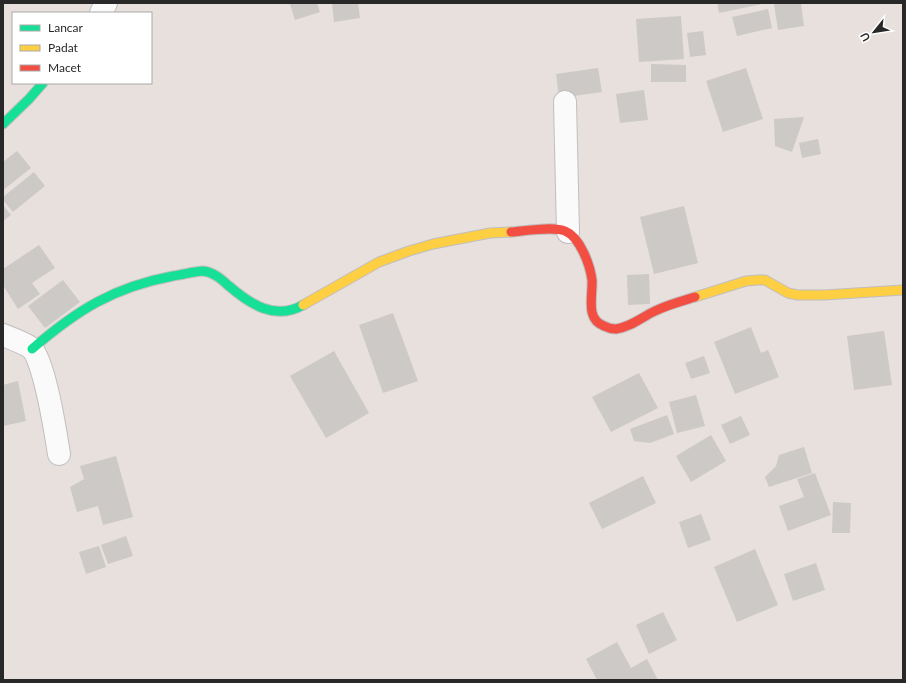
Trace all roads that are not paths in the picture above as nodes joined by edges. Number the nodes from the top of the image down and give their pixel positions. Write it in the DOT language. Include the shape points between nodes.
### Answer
graph roads {
  1 [pos="106,3"];
  2 [pos="101,12"];
  3 [pos="42,84"];
  4 [pos="565,102"];
  5 [pos="3,124"];
  6 [pos="568,232"];
  7 [pos="903,290"];
  8 [pos="3,335"];
  9 [pos="32,349"];
  10 [pos="59,454"];
  1 -- 2 [label="street"];
  3 -- 5 [label="street"];
  4 -- 6 [label="street"];
  6 -- 7 [label="street" via="584,254 592,280 594,317 598,323 614,329 625,327 658,310 759,279 797,295 822,296"];
  6 -- 9 [label="street" via="551,229 490,233 433,244 379,262 300,307 288,311 269,312 260,308 209,272 155,280 97,301 60,324"];
  8 -- 9 [label="street"];
  9 -- 10 [label="street" via="49,402"];
}
